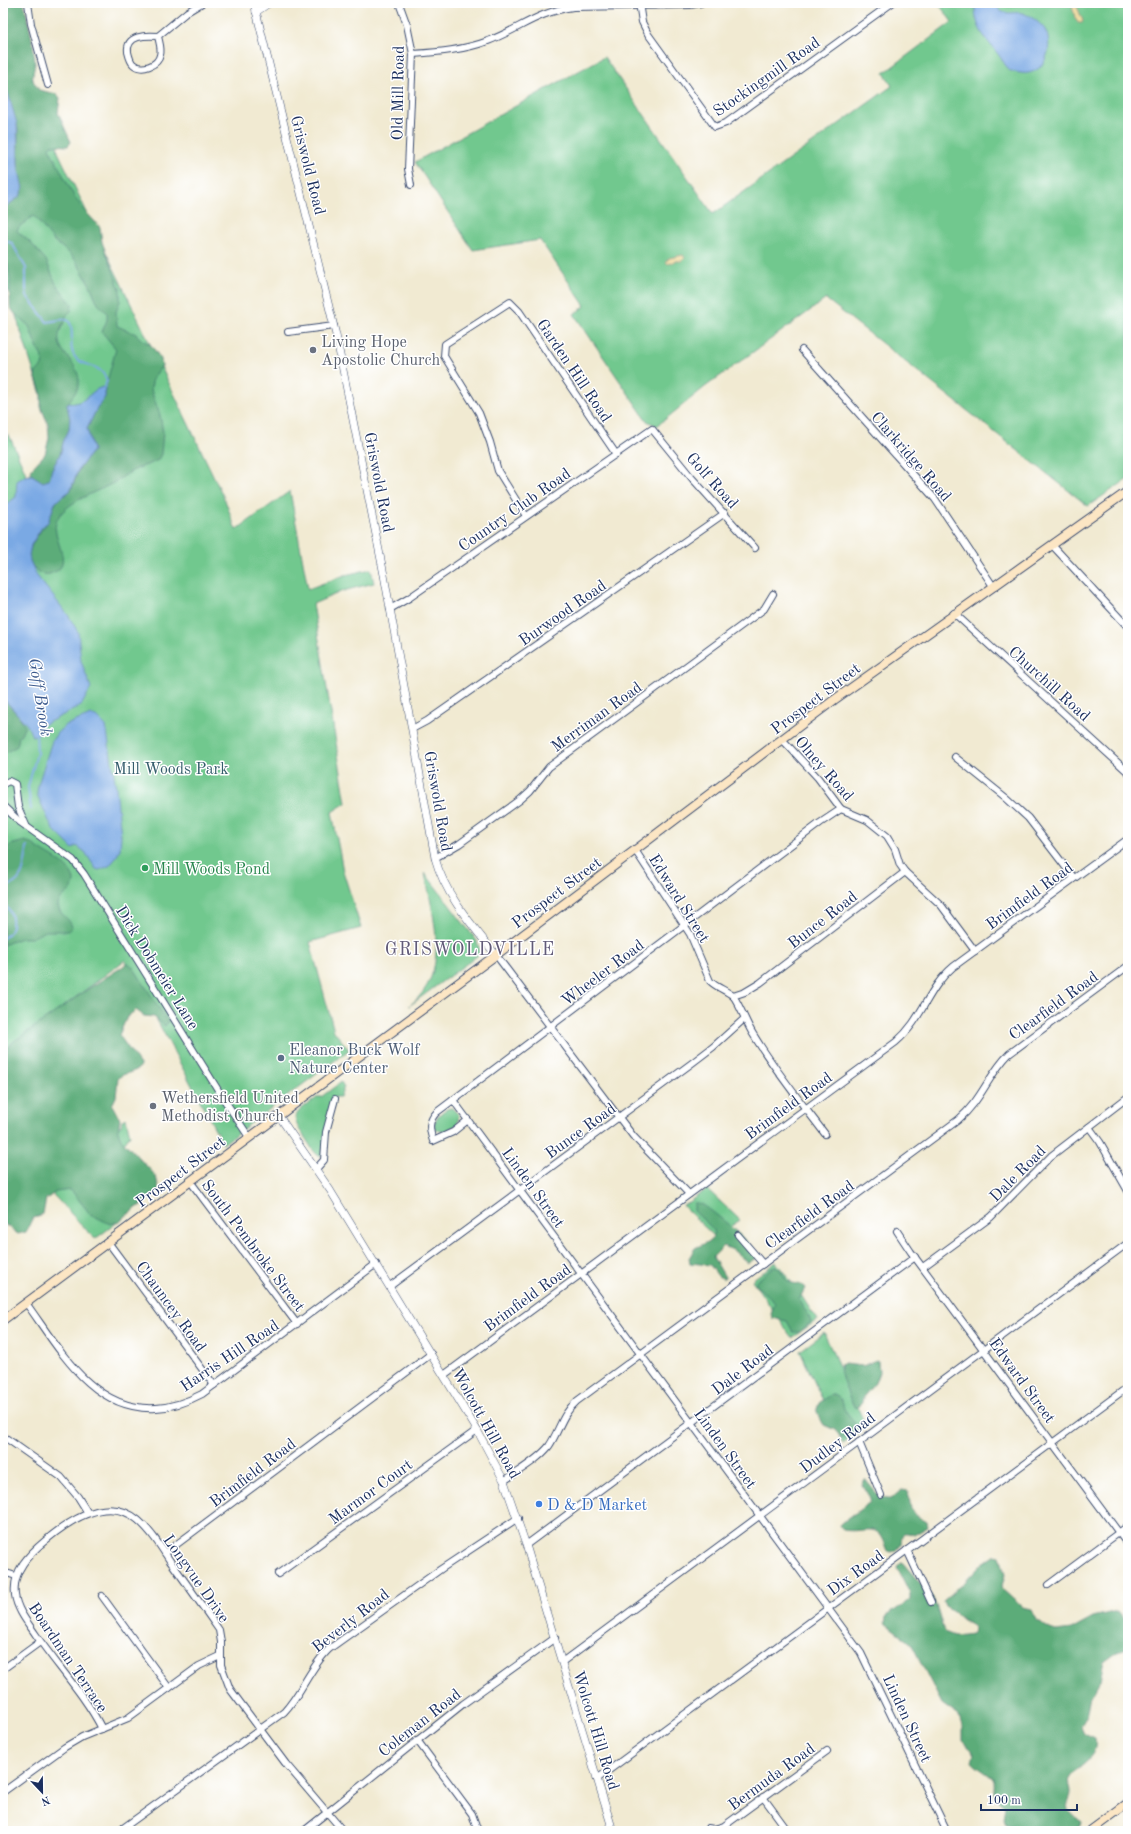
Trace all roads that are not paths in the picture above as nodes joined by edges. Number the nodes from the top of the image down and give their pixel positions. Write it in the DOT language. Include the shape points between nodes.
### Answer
graph roads {
  1 [pos="28,3"];
  2 [pos="202,3"];
  3 [pos="254,3"];
  4 [pos="269,3"];
  5 [pos="399,3"];
  6 [pos="701,3"];
  7 [pos="892,3"];
  8 [pos="639,4"];
  9 [pos="256,12"];
  10 [pos="158,36"];
  11 [pos="413,54"];
  12 [pos="48,84"];
  13 [pos="411,186"];
  14 [pos="334,326"];
  15 [pos="288,332"];
  16 [pos="802,350"];
  17 [pos="652,429"];
  18 [pos="616,454"];
  19 [pos="1128,491"];
  20 [pos="725,513"];
  21 [pos="526,516"];
  22 [pos="1052,545"];
  23 [pos="756,548"];
  24 [pos="993,586"];
  25 [pos="773,594"];
  26 [pos="390,610"];
  27 [pos="954,613"];
  28 [pos="1128,627"];
  29 [pos="412,729"];
  30 [pos="782,739"];
  31 [pos="955,757"];
  32 [pos="1128,772"];
  33 [pos="3,784"];
  34 [pos="3,806"];
  35 [pos="841,810"];
  36 [pos="26,827"];
  37 [pos="1128,839"];
  38 [pos="635,850"];
  39 [pos="435,858"];
  40 [pos="905,872"];
  41 [pos="1074,878"];
  42 [pos="685,926"];
  43 [pos="975,951"];
  44 [pos="496,955"];
  45 [pos="1128,966"];
  46 [pos="733,996"];
  47 [pos="744,1019"];
  48 [pos="550,1028"];
  49 [pos="1128,1097"];
  50 [pos="335,1099"];
  51 [pos="453,1100"];
  52 [pos="805,1108"];
  53 [pos="279,1116"];
  54 [pos="618,1117"];
  55 [pos="468,1120"];
  56 [pos="1089,1127"];
  57 [pos="825,1134"];
  58 [pos="249,1138"];
  59 [pos="316,1169"];
  60 [pos="190,1181"];
  61 [pos="519,1190"];
  62 [pos="1128,1191"];
  63 [pos="689,1194"];
  64 [pos="897,1231"];
  65 [pos="738,1235"];
  66 [pos="108,1242"];
  67 [pos="1128,1243"];
  68 [pos="915,1257"];
  69 [pos="376,1264"];
  70 [pos="763,1264"];
  71 [pos="923,1267"];
  72 [pos="581,1274"];
  73 [pos="390,1286"];
  74 [pos="26,1303"];
  75 [pos="3,1320"];
  76 [pos="297,1324"];
  77 [pos="984,1350"];
  78 [pos="431,1354"];
  79 [pos="640,1354"];
  80 [pos="444,1374"];
  81 [pos="214,1385"];
  82 [pos="1128,1387"];
  83 [pos="691,1423"];
  84 [pos="477,1430"];
  85 [pos="3,1436"];
  86 [pos="859,1442"];
  87 [pos="1052,1442"];
  88 [pos="504,1481"];
  89 [pos="881,1495"];
  90 [pos="88,1513"];
  91 [pos="759,1516"];
  92 [pos="518,1518"];
  93 [pos="1128,1526"];
  94 [pos="1119,1533"];
  95 [pos="526,1545"];
  96 [pos="1128,1545"];
  97 [pos="906,1550"];
  98 [pos="165,1553"];
  99 [pos="3,1572"];
  100 [pos="278,1574"];
  101 [pos="16,1576"];
  102 [pos="1048,1585"];
  103 [pos="102,1596"];
  104 [pos="931,1602"];
  105 [pos="828,1608"];
  106 [pos="555,1638"];
  107 [pos="40,1642"];
  108 [pos="220,1656"];
  109 [pos="562,1662"];
  110 [pos="3,1669"];
  111 [pos="169,1688"];
  112 [pos="102,1729"];
  113 [pos="260,1729"];
  114 [pos="417,1740"];
  115 [pos="827,1751"];
  116 [pos="597,1779"];
  117 [pos="3,1792"];
  118 [pos="763,1798"];
  119 [pos="1128,1803"];
  120 [pos="327,1813"];
  121 [pos="708,1828"];
  122 [pos="119,1831"];
  123 [pos="304,1831"];
  124 [pos="343,1831"];
  125 [pos="478,1831"];
  126 [pos="612,1831"];
  127 [pos="788,1831"];
  128 [pos="947,1831"];
  129 [pos="1090,1831"];
  1 -- 12 [label="street" via="31,24"];
  2 -- 10 [label="street"];
  3 -- 9 [label="street, Griswold Road"];
  4 -- 9 [label="street"];
  5 -- 11 [label="street, Old Mill Road" via="408,25"];
  6 -- 8 [label="street"];
  7 -- 8 [label="street, Stockingmill Road" via="726,123 715,127 648,34 642,22"];
  8 -- 11 [label="street" via="556,9 488,41 465,48"];
  9 -- 14 [label="street, Griswold Road"];
  10 -- 10 [label="street" via="161,54 158,61 146,67 133,64 128,50 134,38"];
  11 -- 13 [label="street, Old Mill Road" via="408,169"];
  14 -- 15 [label="street"];
  14 -- 26 [label="street, Griswold Road"];
  16 -- 24 [label="street, Clarkridge Road" via="935,499"];
  17 -- 18 [label="street, Country Club Road"];
  17 -- 20 [label="street, Golf Road" via="691,477"];
  18 -- 21 [label="street, Country Club Road"];
  18 -- 21 [label="street, Garden Hill Road" via="510,302 445,344 444,356 479,413 498,471"];
  19 -- 22 [label="main road, Prospect Street"];
  20 -- 23 [label="street, Golf Road"];
  20 -- 29 [label="street, Burwood Road"];
  21 -- 26 [label="street, Country Club Road"];
  22 -- 24 [label="main road, Prospect Street"];
  22 -- 28 [label="street"];
  24 -- 27 [label="main road, Prospect Street"];
  25 -- 39 [label="street, Merriman Road" via="764,609 549,767 520,800"];
  26 -- 29 [label="street, Griswold Road"];
  27 -- 30 [label="main road, Prospect Street"];
  27 -- 32 [label="street, Churchill Road"];
  29 -- 39 [label="street, Griswold Road"];
  30 -- 35 [label="street, Olney Road" via="818,778"];
  30 -- 38 [label="main road, Prospect Street"];
  31 -- 41 [label="street" via="1028,818"];
  33 -- 36 [label="street" via="9,781 15,784 18,807"];
  34 -- 36 [label="street, Dick Dobmeier Lane"];
  35 -- 40 [label="street, Olney Road" via="867,820 882,831 891,842"];
  35 -- 42 [label="street, Wheeler Road" via="820,823"];
  36 -- 58 [label="street, Dick Dobmeier Lane" via="73,860 84,874"];
  37 -- 41 [label="street, Brimfield Road"];
  38 -- 42 [label="street, Edward Street"];
  38 -- 44 [label="main road, Prospect Street"];
  39 -- 44 [label="street, Griswold Road" via="446,888"];
  40 -- 43 [label="street, Olney Road" via="938,901"];
  40 -- 46 [label="street, Bunce Road" via="760,983"];
  41 -- 43 [label="street, Brimfield Road"];
  42 -- 46 [label="street, Edward Street" via="710,981"];
  42 -- 48 [label="street, Wheeler Road"];
  43 -- 52 [label="street, Brimfield Road" via="953,966 940,979 920,1015 903,1036"];
  44 -- 48 [label="street"];
  44 -- 53 [label="main road, Prospect Street"];
  45 -- 70 [label="street, Clearfield Road" via="1008,1054 974,1104 958,1120"];
  46 -- 47 [label="street"];
  47 -- 52 [label="street"];
  47 -- 54 [label="street, Bunce Road" via="708,1051"];
  48 -- 51 [label="street, Wheeler Road"];
  48 -- 54 [label="street"];
  49 -- 56 [label="street, Dale Road"];
  50 -- 59 [label="street" via="327,1127 324,1160"];
  51 -- 55 [label="street, Linden Street"];
  51 -- 55 [label="street, Wheeler Road" via="430,1121 433,1141 453,1132"];
  52 -- 57 [label="street"];
  52 -- 63 [label="street, Brimfield Road"];
  53 -- 58 [label="main road, Prospect Street"];
  53 -- 59 [label="street, Wolcott Hill Road"];
  54 -- 61 [label="street, Bunce Road"];
  54 -- 63 [label="street" via="651,1156"];
  55 -- 61 [label="street, Linden Street"];
  56 -- 62 [label="street"];
  56 -- 71 [label="street, Dale Road" via="1051,1156 991,1217"];
  58 -- 60 [label="main road, Prospect Street"];
  59 -- 69 [label="street, Wolcott Hill Road"];
  60 -- 66 [label="main road, Prospect Street"];
  60 -- 76 [label="street, South Pembroke Street"];
  61 -- 72 [label="street, Linden Street"];
  61 -- 73 [label="street, Bunce Road"];
  63 -- 72 [label="street, Brimfield Road"];
  64 -- 68 [label="street, Edward Street"];
  65 -- 70 [label="street"];
  66 -- 74 [label="main road, Prospect Street"];
  66 -- 81 [label="street, Chauncey Road"];
  67 -- 77 [label="street, Dudley Road"];
  68 -- 71 [label="street, Edward Street"];
  68 -- 83 [label="street, Dale Road"];
  69 -- 73 [label="street, Wolcott Hill Road"];
  69 -- 76 [label="street, Harris Hill Road"];
  70 -- 79 [label="street, Clearfield Road"];
  71 -- 77 [label="street, Edward Street"];
  72 -- 79 [label="street, Linden Street"];
  72 -- 80 [label="street, Brimfield Road"];
  73 -- 78 [label="street, Wolcott Hill Road"];
  74 -- 75 [label="main road, Prospect Street"];
  74 -- 81 [label="street, Harris Hill Road" via="82,1378 121,1404 142,1408 170,1406 195,1398"];
  76 -- 81 [label="street, Harris Hill Road"];
  77 -- 86 [label="street, Dudley Road"];
  77 -- 87 [label="street, Edward Street"];
  78 -- 80 [label="street, Wolcott Hill Road"];
  78 -- 98 [label="street, Brimfield Road"];
  79 -- 83 [label="street, Linden Street"];
  79 -- 88 [label="street, Clearfield Road" via="571,1406 546,1449"];
  80 -- 84 [label="street, Wolcott Hill Road"];
  82 -- 87 [label="street, Dix Road"];
  83 -- 91 [label="street, Linden Street"];
  83 -- 95 [label="street, Dale Road"];
  84 -- 88 [label="street, Wolcott Hill Road"];
  84 -- 100 [label="street, Marmor Court"];
  85 -- 90 [label="street" via="61,1477"];
  86 -- 89 [label="street"];
  86 -- 91 [label="street, Dudley Road"];
  87 -- 94 [label="street, Edward Street"];
  87 -- 97 [label="street, Dix Road"];
  88 -- 92 [label="street, Wolcott Hill Road"];
  90 -- 98 [label="street, Longvue Drive" via="109,1509 130,1515 144,1525"];
  90 -- 101 [label="street" via="60,1529 35,1549"];
  91 -- 105 [label="street, Linden Street"];
  91 -- 109 [label="street, Dudley Road"];
  92 -- 95 [label="street, Wolcott Hill Road"];
  92 -- 113 [label="street, Beverly Road" via="329,1649 316,1664 290,1705"];
  93 -- 94 [label="street"];
  94 -- 96 [label="street, Edward Street"];
  94 -- 102 [label="street"];
  95 -- 106 [label="street, Wolcott Hill Road"];
  97 -- 104 [label="street"];
  97 -- 105 [label="street, Dix Road"];
  98 -- 108 [label="street, Longvue Drive" via="219,1630"];
  99 -- 101 [label="street"];
  101 -- 107 [label="street, Boardman Terrace" via="17,1603"];
  103 -- 111 [label="street"];
  105 -- 116 [label="street, Dix Road"];
  105 -- 128 [label="street, Linden Street" via="867,1663"];
  106 -- 109 [label="street, Wolcott Hill Road"];
  106 -- 114 [label="street, Coleman Road"];
  107 -- 110 [label="street"];
  107 -- 112 [label="street, Boardman Terrace"];
  108 -- 111 [label="street" via="199,1666"];
  108 -- 113 [label="street, Longvue Drive" via="230,1689"];
  109 -- 116 [label="street, Wolcott Hill Road"];
  111 -- 112 [label="street" via="128,1718"];
  112 -- 117 [label="street" via="65,1747"];
  113 -- 120 [label="street, Longvue Drive"];
  113 -- 122 [label="street, Beverly Road"];
  114 -- 120 [label="street, Coleman Road"];
  114 -- 125 [label="street" via="472,1814"];
  115 -- 118 [label="street, Bermuda Road"];
  116 -- 126 [label="street, Wolcott Hill Road"];
  118 -- 121 [label="street, Bermuda Road" via="724,1826"];
  118 -- 127 [label="street"];
  119 -- 129 [label="main road"];
  120 -- 123 [label="street, Coleman Road"];
  120 -- 124 [label="street, Longvue Drive"];
}
